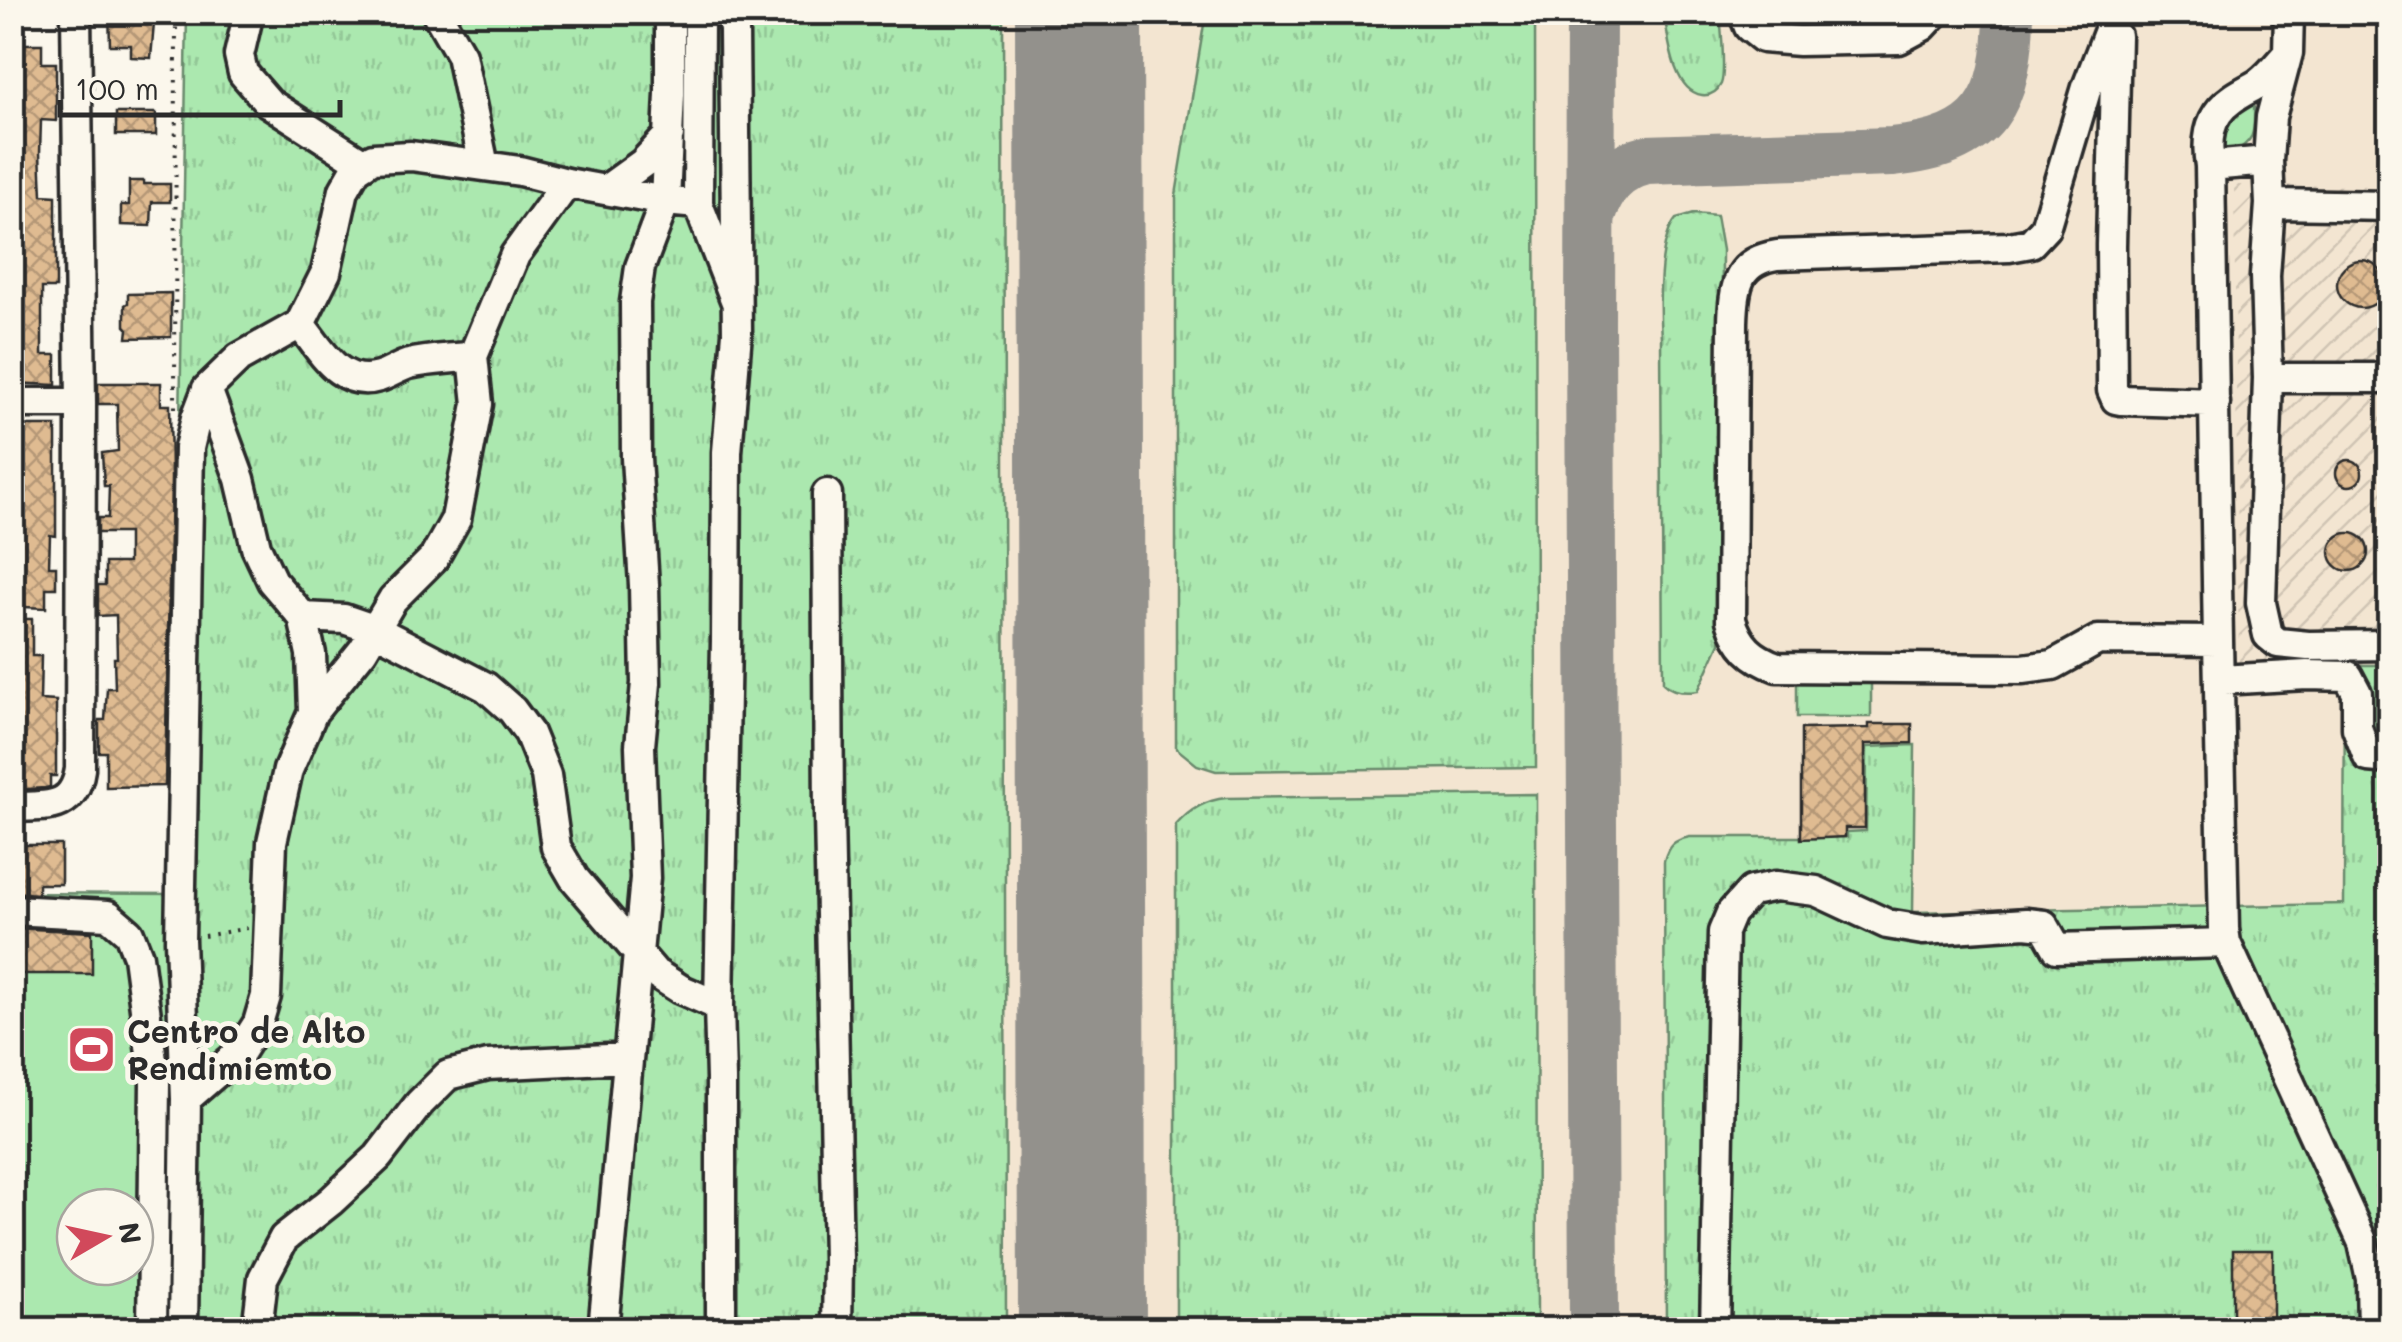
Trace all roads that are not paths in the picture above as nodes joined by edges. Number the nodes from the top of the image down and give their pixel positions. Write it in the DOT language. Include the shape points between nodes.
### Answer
graph roads {
  1 [pos="248,12"];
  2 [pos="436,12"];
  3 [pos="670,12"];
  4 [pos="699,12"];
  5 [pos="730,12"];
  6 [pos="1743,12"];
  7 [pos="1936,12"];
  8 [pos="2116,12"];
  9 [pos="2289,12"];
  10 [pos="73,15"];
  11 [pos="2288,52"];
  12 [pos="669,135"];
  13 [pos="2268,161"];
  14 [pos="364,164"];
  15 [pos="484,166"];
  16 [pos="2210,166"];
  17 [pos="520,171"];
  18 [pos="567,183"];
  19 [pos="607,189"];
  20 [pos="665,200"];
  21 [pos="698,204"];
  22 [pos="2270,204"];
  23 [pos="2390,206"];
  24 [pos="534,229"];
  25 [pos="736,302"];
  26 [pos="300,324"];
  27 [pos="473,356"];
  28 [pos="2268,378"];
  29 [pos="2390,378"];
  30 [pos="208,390"];
  31 [pos="81,403"];
  32 [pos="2216,403"];
  33 [pos="12,404"];
  34 [pos="827,494"];
  35 [pos="303,617"];
  36 [pos="376,630"];
  37 [pos="2218,640"];
  38 [pos="2390,645"];
  39 [pos="2220,680"];
  40 [pos="313,712"];
  41 [pos="2390,759"];
  42 [pos="12,807"];
  43 [pos="12,910"];
  44 [pos="2226,943"];
  45 [pos="638,951"];
  46 [pos="719,1006"];
  47 [pos="627,1058"];
  48 [pos="186,1099"];
  49 [pos="152,1330"];
  50 [pos="183,1330"];
  51 [pos="257,1330"];
  52 [pos="603,1330"];
  53 [pos="721,1330"];
  54 [pos="837,1330"];
  55 [pos="1715,1330"];
  56 [pos="2372,1330"];
  1 -- 14 [label="street" via="239,55 243,72 269,103"];
  2 -- 15 [label="street" via="461,56"];
  3 -- 12 [label="street"];
  4 -- 21 [label="street"];
  5 -- 25 [label="street"];
  6 -- 7 [label="street" via="1748,27 1763,38 1799,40 1898,38"];
  8 -- 32 [label="street" via="2112,390 2121,400"];
  8 -- 37 [label="street" via="2044,228 2030,243 1777,255 1756,261 1738,282 1731,620 1745,649 1778,667 2023,669 2053,664 2098,640"];
  9 -- 11 [label="street"];
  10 -- 31 [label="street"];
  11 -- 13 [label="street" via="2271,116"];
  11 -- 16 [label="street" via="2212,120"];
  12 -- 19 [label="street"];
  12 -- 20 [label="street"];
  13 -- 16 [label="street"];
  13 -- 22 [label="street"];
  14 -- 15 [label="street" via="411,156"];
  14 -- 26 [label="street" via="344,190 326,272"];
  15 -- 17 [label="street"];
  16 -- 32 [label="street"];
  17 -- 18 [label="street"];
  17 -- 24 [label="street"];
  18 -- 19 [label="street"];
  18 -- 24 [label="street"];
  19 -- 20 [label="street"];
  20 -- 21 [label="street"];
  20 -- 45 [label="street" via="634,302 646,683"];
  21 -- 25 [label="street"];
  22 -- 23 [label="street"];
  22 -- 28 [label="street"];
  24 -- 27 [label="street" via="515,255"];
  25 -- 46 [label="street" via="727,452"];
  26 -- 27 [label="street" via="352,379"];
  26 -- 30 [label="street" via="239,358"];
  27 -- 36 [label="street" via="478,404 456,519"];
  28 -- 29 [label="street"];
  28 -- 38 [label="street" via="2261,603 2268,636 2308,646"];
  30 -- 35 [label="street" via="256,546 272,581"];
  30 -- 48 [label="street" via="189,448 180,940"];
  31 -- 33 [label="street"];
  31 -- 42 [label="street" via="77,788 56,804"];
  32 -- 37 [label="street"];
  34 -- 54 [label="street"];
  35 -- 36 [label="street" via="344,619"];
  35 -- 40 [label="street"];
  36 -- 40 [label="street"];
  36 -- 45 [label="street" via="486,687 512,710 546,775 556,847 574,878"];
  37 -- 39 [label="street"];
  39 -- 41 [label="street" via="2348,676 2368,757"];
  39 -- 44 [label="street"];
  40 -- 48 [label="street" via="288,770 272,842 266,996 258,1023 239,1053"];
  43 -- 49 [label="street" via="108,915 128,932 138,956 155,1084"];
  44 -- 55 [label="street" via="2057,948 2044,925 1923,930 1887,924 1816,892 1776,886 1750,892 1723,932"];
  44 -- 56 [label="street" via="2363,1243"];
  45 -- 46 [label="street" via="680,989"];
  45 -- 47 [label="street"];
  46 -- 53 [label="street"];
  47 -- 51 [label="street" via="488,1066 448,1075 378,1158 284,1238 263,1278"];
  47 -- 52 [label="street"];
  48 -- 50 [label="street"];
}
